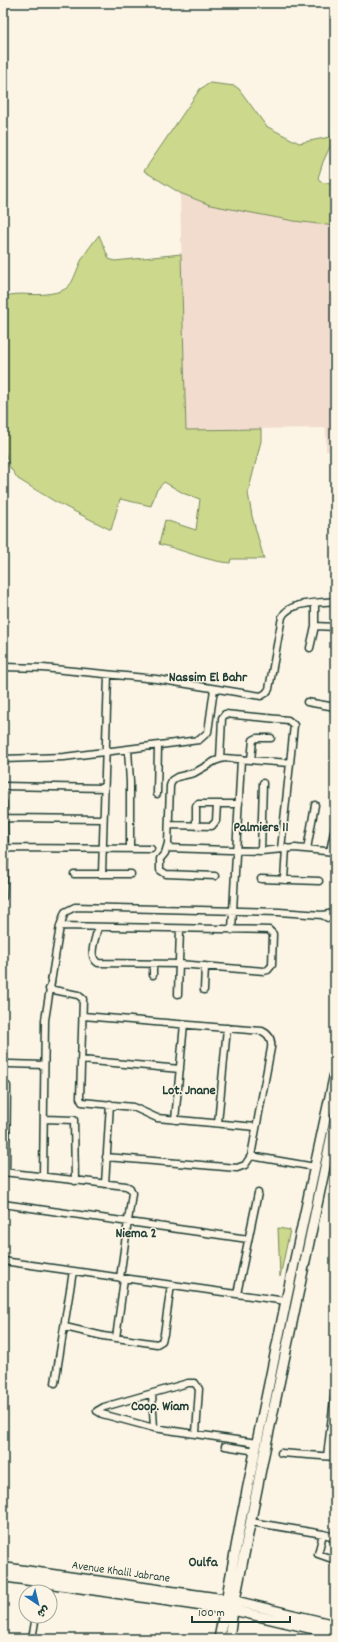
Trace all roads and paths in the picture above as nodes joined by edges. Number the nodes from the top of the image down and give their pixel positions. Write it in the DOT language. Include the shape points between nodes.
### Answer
graph roads {
  1 [pos="335,601"];
  2 [pos="315,603"];
  3 [pos="315,626"];
  4 [pos="335,627"];
  5 [pos="310,648"];
  6 [pos="3,667"];
  7 [pos="108,675"];
  8 [pos="214,689"];
  9 [pos="307,702"];
  10 [pos="335,707"];
  11 [pos="271,738"];
  12 [pos="158,746"];
  13 [pos="128,749"];
  14 [pos="105,752"];
  15 [pos="3,759"];
  16 [pos="220,759"];
  17 [pos="241,759"];
  18 [pos="251,760"];
  19 [pos="290,764"];
  20 [pos="263,783"];
  21 [pos="3,786"];
  22 [pos="104,788"];
  23 [pos="157,794"];
  24 [pos="3,802"];
  25 [pos="217,804"];
  26 [pos="239,804"];
  27 [pos="315,805"];
  28 [pos="4,818"];
  29 [pos="103,819"];
  30 [pos="169,825"];
  31 [pos="196,826"];
  32 [pos="335,827"];
  33 [pos="5,848"];
  34 [pos="102,848"];
  35 [pos="130,848"];
  36 [pos="167,848"];
  37 [pos="284,848"];
  38 [pos="151,849"];
  39 [pos="307,849"];
  40 [pos="236,850"];
  41 [pos="261,851"];
  42 [pos="332,852"];
  43 [pos="74,874"];
  44 [pos="102,874"];
  45 [pos="131,874"];
  46 [pos="215,876"];
  47 [pos="261,879"];
  48 [pos="284,880"];
  49 [pos="319,881"];
  50 [pos="3,897"];
  51 [pos="232,910"];
  52 [pos="335,912"];
  53 [pos="322,915"];
  54 [pos="335,920"];
  55 [pos="60,926"];
  56 [pos="98,927"];
  57 [pos="180,929"];
  58 [pos="232,930"];
  59 [pos="153,964"];
  60 [pos="179,964"];
  61 [pos="205,966"];
  62 [pos="153,974"];
  63 [pos="49,989"];
  64 [pos="204,990"];
  65 [pos="178,994"];
  66 [pos="83,1016"];
  67 [pos="184,1024"];
  68 [pos="227,1028"];
  69 [pos="81,1060"];
  70 [pos="9,1064"];
  71 [pos="44,1065"];
  72 [pos="180,1069"];
  73 [pos="335,1073"];
  74 [pos="6,1086"];
  75 [pos="110,1104"];
  76 [pos="44,1119"];
  77 [pos="175,1120"];
  78 [pos="335,1120"];
  79 [pos="218,1123"];
  80 [pos="256,1127"];
  81 [pos="251,1156"];
  82 [pos="106,1157"];
  83 [pos="315,1167"];
  84 [pos="4,1173"];
  85 [pos="44,1177"];
  86 [pos="75,1181"];
  87 [pos="105,1184"];
  88 [pos="258,1193"];
  89 [pos="3,1204"];
  90 [pos="128,1221"];
  91 [pos="248,1239"];
  92 [pos="3,1261"];
  93 [pos="73,1271"];
  94 [pos="122,1279"];
  95 [pos="171,1285"];
  96 [pos="237,1294"];
  97 [pos="286,1301"];
  98 [pos="65,1327"];
  99 [pos="116,1338"];
  100 [pos="56,1383"];
  101 [pos="335,1391"];
  102 [pos="152,1394"];
  103 [pos="154,1428"];
  104 [pos="196,1433"];
  105 [pos="224,1446"];
  106 [pos="256,1447"];
  107 [pos="281,1453"];
  108 [pos="327,1456"];
  109 [pos="335,1457"];
  110 [pos="251,1522"];
  111 [pos="323,1534"];
  112 [pos="335,1542"];
  113 [pos="335,1560"];
  114 [pos="3,1568"];
  115 [pos="3,1576"];
  116 [pos="41,1581"];
  117 [pos="41,1584"];
  118 [pos="230,1605"];
  119 [pos="35,1624"];
  120 [pos="335,1625"];
  121 [pos="335,1634"];
  122 [pos="32,1639"];
  123 [pos="219,1639"];
  124 [pos="229,1639"];
  1 -- 2 [label="street"];
  2 -- 3 [label="street"];
  2 -- 8 [label="street" via="294,606 284,614 266,693 258,696"];
  3 -- 4 [label="street"];
  3 -- 5 [label="street"];
  6 -- 7 [label="street" via="43,668"];
  7 -- 8 [label="street" via="156,679"];
  7 -- 14 [label="street"];
  8 -- 12 [label="street" via="208,732 204,737 196,741"];
  9 -- 10 [label="street"];
  11 -- 18 [label="street" via="253,740"];
  12 -- 13 [label="street"];
  12 -- 23 [label="street"];
  13 -- 14 [label="street"];
  13 -- 35 [label="street"];
  14 -- 15 [label="street" via="64,757"];
  14 -- 22 [label="street"];
  16 -- 17 [label="street"];
  16 -- 19 [label="street" via="223,716 228,713 292,722 294,727"];
  16 -- 30 [label="street" via="194,773 172,780"];
  17 -- 18 [label="street"];
  17 -- 26 [label="street"];
  18 -- 19 [label="street"];
  19 -- 37 [label="street"];
  20 -- 41 [label="street"];
  21 -- 22 [label="street"];
  22 -- 29 [label="street"];
  24 -- 28 [label="street"];
  25 -- 26 [label="street"];
  25 -- 31 [label="street" via="214,825"];
  25 -- 31 [label="street" via="196,805"];
  26 -- 40 [label="street"];
  27 -- 39 [label="street"];
  28 -- 29 [label="street"];
  28 -- 33 [label="street"];
  29 -- 34 [label="street"];
  30 -- 31 [label="street"];
  30 -- 36 [label="street"];
  32 -- 42 [label="street"];
  33 -- 34 [label="street"];
  33 -- 50 [label="street"];
  34 -- 35 [label="street"];
  34 -- 44 [label="street"];
  35 -- 38 [label="street"];
  36 -- 40 [label="street"];
  36 -- 46 [label="street" via="160,860 160,870 164,874"];
  37 -- 39 [label="street"];
  37 -- 41 [label="street"];
  37 -- 48 [label="street"];
  39 -- 42 [label="street"];
  40 -- 41 [label="street"];
  40 -- 51 [label="street"];
  43 -- 44 [label="street"];
  44 -- 45 [label="street"];
  47 -- 48 [label="street"];
  48 -- 49 [label="street"];
  51 -- 53 [label="street"];
  51 -- 55 [label="street" via="75,907 65,912"];
  51 -- 58 [label="street"];
  52 -- 53 [label="street"];
  53 -- 54 [label="street"];
  55 -- 56 [label="street"];
  55 -- 63 [label="street"];
  56 -- 57 [label="street"];
  56 -- 59 [label="street" via="92,955 95,962"];
  57 -- 58 [label="street"];
  57 -- 60 [label="street"];
  58 -- 61 [label="street" via="272,932 270,968 264,971"];
  59 -- 60 [label="street"];
  59 -- 62 [label="street"];
  60 -- 61 [label="street"];
  60 -- 65 [label="street"];
  61 -- 64 [label="street"];
  63 -- 66 [label="street" via="80,996 84,1001"];
  63 -- 71 [label="street"];
  66 -- 67 [label="street"];
  66 -- 69 [label="street"];
  67 -- 68 [label="street"];
  67 -- 72 [label="street"];
  68 -- 79 [label="street"];
  68 -- 80 [label="street" via="262,1031 271,1041"];
  69 -- 72 [label="street"];
  69 -- 75 [label="street" via="81,1101"];
  70 -- 71 [label="street"];
  71 -- 76 [label="street"];
  72 -- 77 [label="street"];
  73 -- 83 [label="main road"];
  74 -- 84 [label="street"];
  75 -- 77 [label="street" via="133,1107 153,1117"];
  75 -- 82 [label="street"];
  76 -- 85 [label="street"];
  76 -- 86 [label="street" via="74,1120"];
  77 -- 79 [label="street"];
  78 -- 110 [label="main road"];
  79 -- 80 [label="street"];
  80 -- 81 [label="street"];
  81 -- 82 [label="street" via="245,1165 237,1168"];
  81 -- 83 [label="street"];
  82 -- 87 [label="street"];
  83 -- 97 [label="main road"];
  84 -- 85 [label="street"];
  85 -- 86 [label="street"];
  86 -- 87 [label="street"];
  87 -- 90 [label="street" via="128,1187 132,1190"];
  88 -- 91 [label="street"];
  89 -- 90 [label="street"];
  90 -- 91 [label="street"];
  90 -- 94 [label="street"];
  91 -- 96 [label="street"];
  92 -- 93 [label="street"];
  93 -- 94 [label="street"];
  93 -- 98 [label="street"];
  94 -- 95 [label="street"];
  94 -- 99 [label="street"];
  95 -- 96 [label="street"];
  95 -- 99 [label="street" via="162,1341 154,1344"];
  96 -- 97 [label="street"];
  97 -- 106 [label="main road"];
  98 -- 99 [label="street"];
  98 -- 100 [label="street"];
  101 -- 108 [label="street"];
  102 -- 103 [label="street"];
  102 -- 103 [label="street" via="97,1411 110,1417"];
  102 -- 104 [label="street" via="191,1382 197,1384 199,1396"];
  103 -- 104 [label="street"];
  104 -- 106 [label="street"];
  105 -- 106 [label="street"];
  106 -- 118 [label="main road" via="240,1520"];
  107 -- 108 [label="street"];
  108 -- 109 [label="street"];
  110 -- 111 [label="street"];
  110 -- 118 [label="main road"];
  111 -- 112 [label="street" via="331,1536"];
  111 -- 113 [label="street" via="318,1554"];
  114 -- 118 [label="main road, Avenue Khalil Jabrane"];
  115 -- 116 [label="main road, Avenue Khalil Jabrane"];
  116 -- 117 [label="street"];
  116 -- 118 [label="main road, Avenue Khalil Jabrane"];
  118 -- 120 [label="main road"];
  118 -- 121 [label="main road"];
  118 -- 123 [label="main road"];
  118 -- 124 [label="main road"];
  119 -- 122 [label="street"];
}
